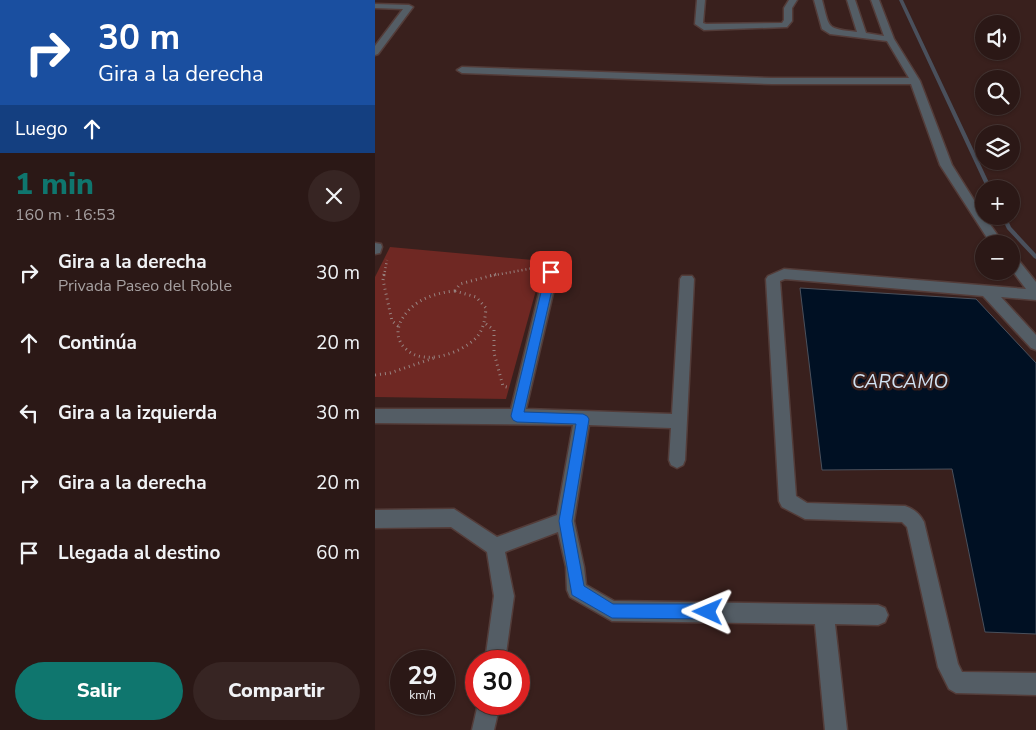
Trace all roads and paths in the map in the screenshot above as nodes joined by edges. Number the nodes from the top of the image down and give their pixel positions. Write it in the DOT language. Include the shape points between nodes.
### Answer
graph roads {
  1 [pos="701,0"];
  2 [pos="793,0"];
  3 [pos="818,0"];
  4 [pos="851,0"];
  5 [pos="875,0"];
  6 [pos="412,3"];
  7 [pos="375,6"];
  8 [pos="863,36"];
  9 [pos="890,39"];
  10 [pos="375,52"];
  11 [pos="462,70"];
  12 [pos="915,81"];
  13 [pos="991,235"];
  14 [pos="376,249"];
  15 [pos="551,272"];
  16 [pos="1020,272"];
  17 [pos="687,279"];
  18 [pos="987,291"];
  19 [pos="455,292"];
  20 [pos="1036,293"];
  21 [pos="486,324"];
  22 [pos="398,326"];
  23 [pos="1036,344"];
  24 [pos="443,356"];
  25 [pos="375,375"];
  26 [pos="522,389"];
  27 [pos="375,416"];
  28 [pos="517,416"];
  29 [pos="583,419"];
  30 [pos="678,421"];
  31 [pos="677,460"];
  32 [pos="375,519"];
  33 [pos="565,521"];
  34 [pos="495,547"];
  35 [pos="824,613"];
  36 [pos="879,615"];
  37 [pos="497,650"];
  38 [pos="1036,684"];
  39 [pos="486,715"];
  40 [pos="483,730"];
  41 [pos="836,730"];
  1 -- 2 [label="street" via="699,24 704,27 784,24 788,22 788,8"];
  3 -- 8 [label="street" via="825,27 830,31"];
  4 -- 8 [label="street"];
  5 -- 9 [label="street"];
  6 -- 7 [label="street"];
  6 -- 10 [label="street"];
  8 -- 9 [label="street"];
  9 -- 12 [label="street"];
  11 -- 12 [label="street" via="772,81"];
  12 -- 13 [label="street" via="946,165"];
  14 -- 22 [label="path" via="389,253 383,280 392,321"];
  15 -- 19 [label="path" via="538,267 514,270 460,284"];
  15 -- 26 [label="street"];
  16 -- 20 [label="street"];
  17 -- 30 [label="street"];
  18 -- 20 [label="street"];
  18 -- 23 [label="street"];
  18 -- 38 [label="street" via="784,274 773,279 788,501 805,512 905,514 915,522 947,667 956,682"];
  19 -- 21 [label="path" via="466,293 482,302 486,308"];
  19 -- 22 [label="path" via="443,292 419,301"];
  21 -- 24 [label="path" via="465,347"];
  21 -- 26 [label="path" via="494,330 494,353 503,386"];
  22 -- 24 [label="path" via="399,342 411,353"];
  24 -- 25 [label="path"];
  26 -- 28 [label="street"];
  27 -- 28 [label="street"];
  28 -- 29 [label="street"];
  29 -- 30 [label="street"];
  29 -- 33 [label="street"];
  30 -- 31 [label="street"];
  32 -- 34 [label="street" via="454,518"];
  33 -- 34 [label="street"];
  33 -- 35 [label="street" via="577,590 612,611"];
  34 -- 37 [label="street" via="505,596"];
  35 -- 36 [label="street"];
  35 -- 41 [label="street"];
  39 -- 40 [label="street"];
}
